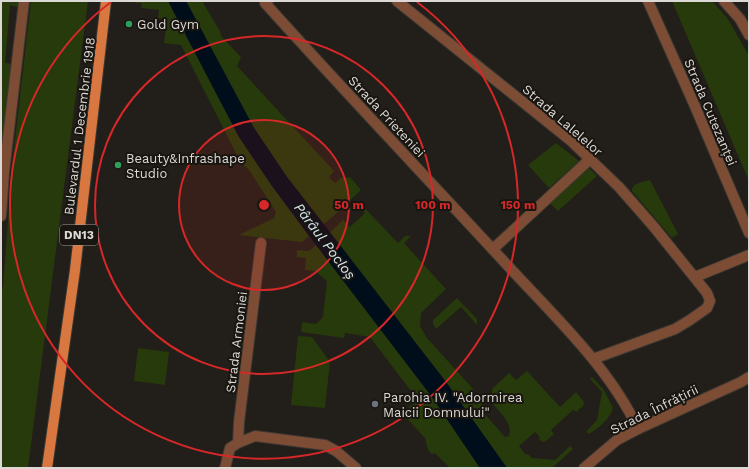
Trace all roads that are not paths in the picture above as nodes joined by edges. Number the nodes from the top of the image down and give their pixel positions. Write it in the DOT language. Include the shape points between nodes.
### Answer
graph roads {
  1 [pos="24,1"];
  2 [pos="106,1"];
  3 [pos="268,1"];
  4 [pos="397,1"];
  5 [pos="648,1"];
  6 [pos="724,1"];
  7 [pos="749,35"];
  8 [pos="590,159"];
  9 [pos="3,172"];
  10 [pos="1,216"];
  11 [pos="749,233"];
  12 [pos="261,243"];
  13 [pos="493,249"];
  14 [pos="749,255"];
  15 [pos="695,277"];
  16 [pos="593,359"];
  17 [pos="746,380"];
  18 [pos="638,429"];
  19 [pos="238,443"];
  20 [pos="47,468"];
  21 [pos="225,468"];
  22 [pos="356,468"];
  23 [pos="584,468"];
  1 -- 9 [label="street"];
  2 -- 20 [label="main road, Bulevardul 1 Decembrie 1918 / DN13" via="74,281"];
  3 -- 13 [label="street, Strada Prieteniei" via="265,3"];
  4 -- 8 [label="street, Strada Lalelelor" via="570,140"];
  5 -- 11 [label="street, Strada Cutezanței"];
  6 -- 7 [label="street" via="740,19"];
  8 -- 13 [label="street"];
  8 -- 15 [label="street, Strada Lalelelor" via="619,187"];
  9 -- 10 [label="street"];
  12 -- 19 [label="street, Strada Armoniei"];
  13 -- 16 [label="street, Strada Prieteniei"];
  14 -- 15 [label="street"];
  15 -- 16 [label="street, Strada Lalelelor" via="710,300 707,308 675,329"];
  16 -- 18 [label="street, Strada Prieteniei" via="628,409"];
  17 -- 18 [label="street, Strada Înfrățirii"];
  18 -- 23 [label="street, Strada Înfrățirii" via="617,440"];
  19 -- 21 [label="street" via="230,448"];
  19 -- 22 [label="street" via="255,436 325,445"];
}
